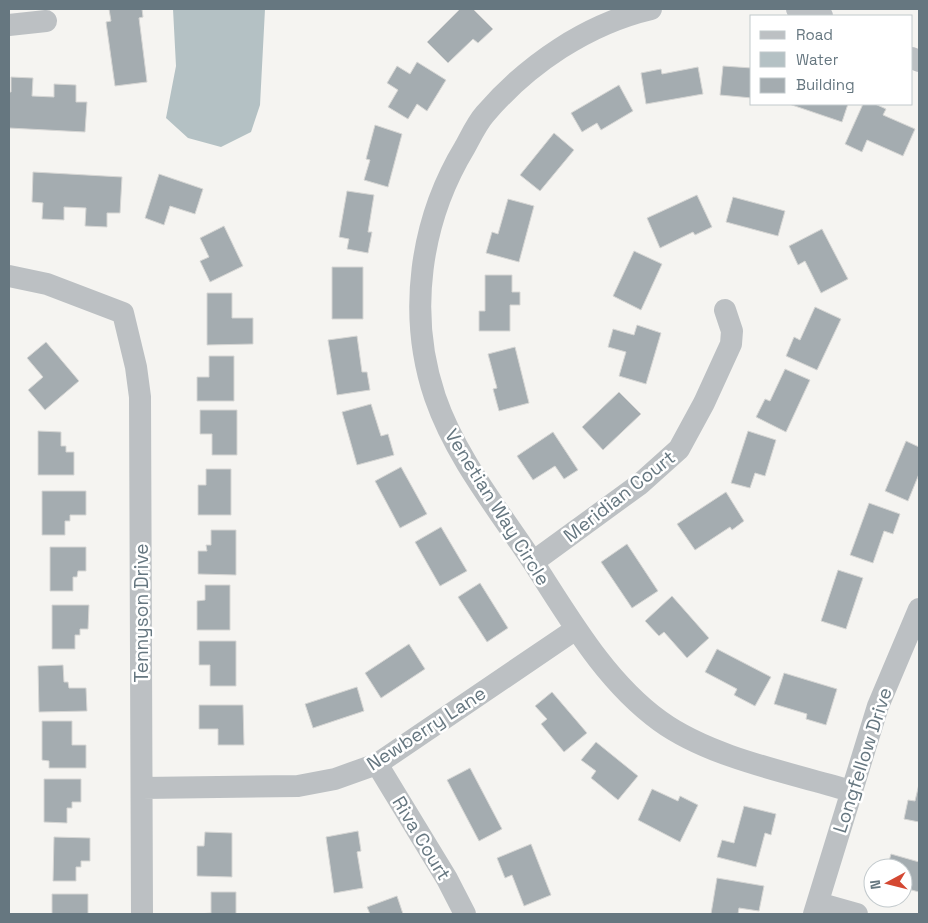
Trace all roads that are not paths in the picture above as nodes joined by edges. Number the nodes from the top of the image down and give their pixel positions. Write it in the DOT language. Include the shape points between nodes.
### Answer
graph roads {
  1 [pos="651,9"];
  2 [pos="797,9"];
  3 [pos="608,15"];
  4 [pos="818,15"];
  5 [pos="46,21"];
  6 [pos="9,26"];
  7 [pos="9,276"];
  8 [pos="725,310"];
  9 [pos="533,562"];
  10 [pos="919,609"];
  11 [pos="576,629"];
  12 [pos="377,764"];
  13 [pos="142,788"];
  14 [pos="851,791"];
  15 [pos="816,908"];
  16 [pos="142,914"];
  17 [pos="465,914"];
  18 [pos="857,914"];
  1 -- 3 [label="street, Venetian Way Circle"];
  2 -- 4 [label="street"];
  3 -- 9 [label="street, Venetian Way Circle" via="542,61 484,115 454,164 441,194 424,258 420,291 421,325 434,395 459,451"];
  5 -- 6 [label="street"];
  7 -- 13 [label="street, Tennyson Drive" via="47,284 123,313 140,397"];
  8 -- 9 [label="street, Meridian Court" via="732,331 731,344 679,449 640,484"];
  9 -- 11 [label="street, Venetian Way Circle"];
  10 -- 14 [label="street, Longfellow Drive" via="878,706"];
  11 -- 12 [label="street, Newberry Lane"];
  11 -- 14 [label="street, Venetian Way Circle" via="617,682 661,721 712,750"];
  12 -- 13 [label="street, Newberry Lane" via="335,780 298,786"];
  12 -- 17 [label="street, Riva Court" via="448,879"];
  13 -- 16 [label="street, Tennyson Drive"];
  14 -- 15 [label="street, Longfellow Drive"];
  15 -- 18 [label="street"];
}
